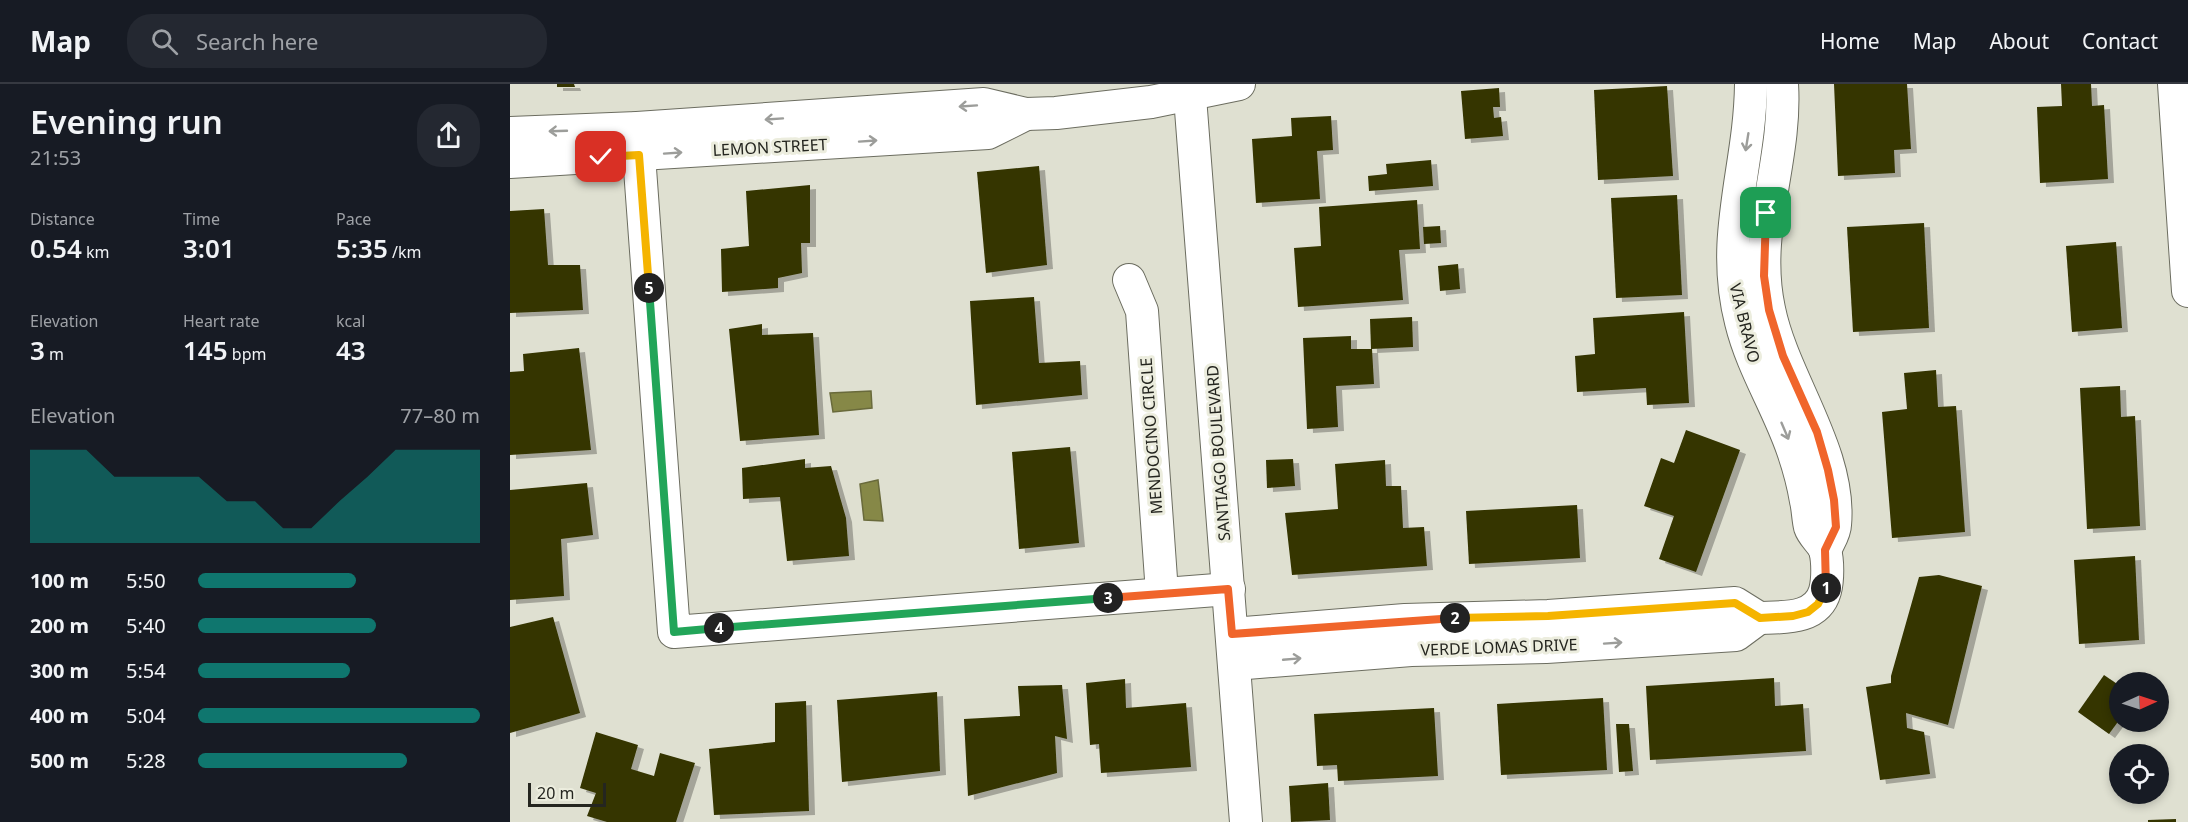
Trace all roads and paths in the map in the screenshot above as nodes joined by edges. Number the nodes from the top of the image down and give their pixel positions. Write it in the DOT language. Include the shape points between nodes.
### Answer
graph roads {
  1 [pos="1239,84"];
  2 [pos="1751,84"];
  3 [pos="1782,84"];
  4 [pos="2174,84"];
  5 [pos="1189,89"];
  6 [pos="510,133"];
  7 [pos="638,142"];
  8 [pos="510,162"];
  9 [pos="1734,219"];
  10 [pos="1765,225"];
  11 [pos="2186,231"];
  12 [pos="1129,280"];
  13 [pos="2188,291"];
  14 [pos="1781,387"];
  15 [pos="1228,589"];
  16 [pos="1162,593"];
  17 [pos="1818,604"];
  18 [pos="1233,649"];
  19 [pos="1246,822"];
  1 -- 5 [label="street, LEMON STREET"];
  2 -- 9 [label="street, VIA BRAVO, one-way" via="1749,134"];
  3 -- 10 [label="street, VIA BRAVO" via="1780,136"];
  4 -- 11 [label="street"];
  5 -- 7 [label="street, LEMON STREET" via="1106,108 1026,114 984,105"];
  5 -- 15 [label="street, SANTIAGO BOULEVARD"];
  7 -- 6 [label="street, LEMON STREET, one-way"];
  7 -- 8 [label="street, LEMON STREET"];
  7 -- 16 [label="street" via="674,632"];
  9 -- 10 [label="street"];
  9 -- 14 [label="street, VIA BRAVO" via="1733,282 1747,343"];
  10 -- 14 [label="street, VIA BRAVO" via="1764,276"];
  11 -- 13 [label="street"];
  12 -- 16 [label="street, MENDOCINO CIRCLE" via="1142,311"];
  14 -- 17 [label="street, VIA BRAVO" via="1811,529 1825,550 1825,592"];
  15 -- 16 [label="street"];
  15 -- 18 [label="street, SANTIAGO BOULEVARD"];
  17 -- 18 [label="street, VERDE LOMAS DRIVE" via="1808,612 1760,618 1737,635 1546,647"];
  18 -- 19 [label="street, SANTIAGO BOULEVARD"];
}
